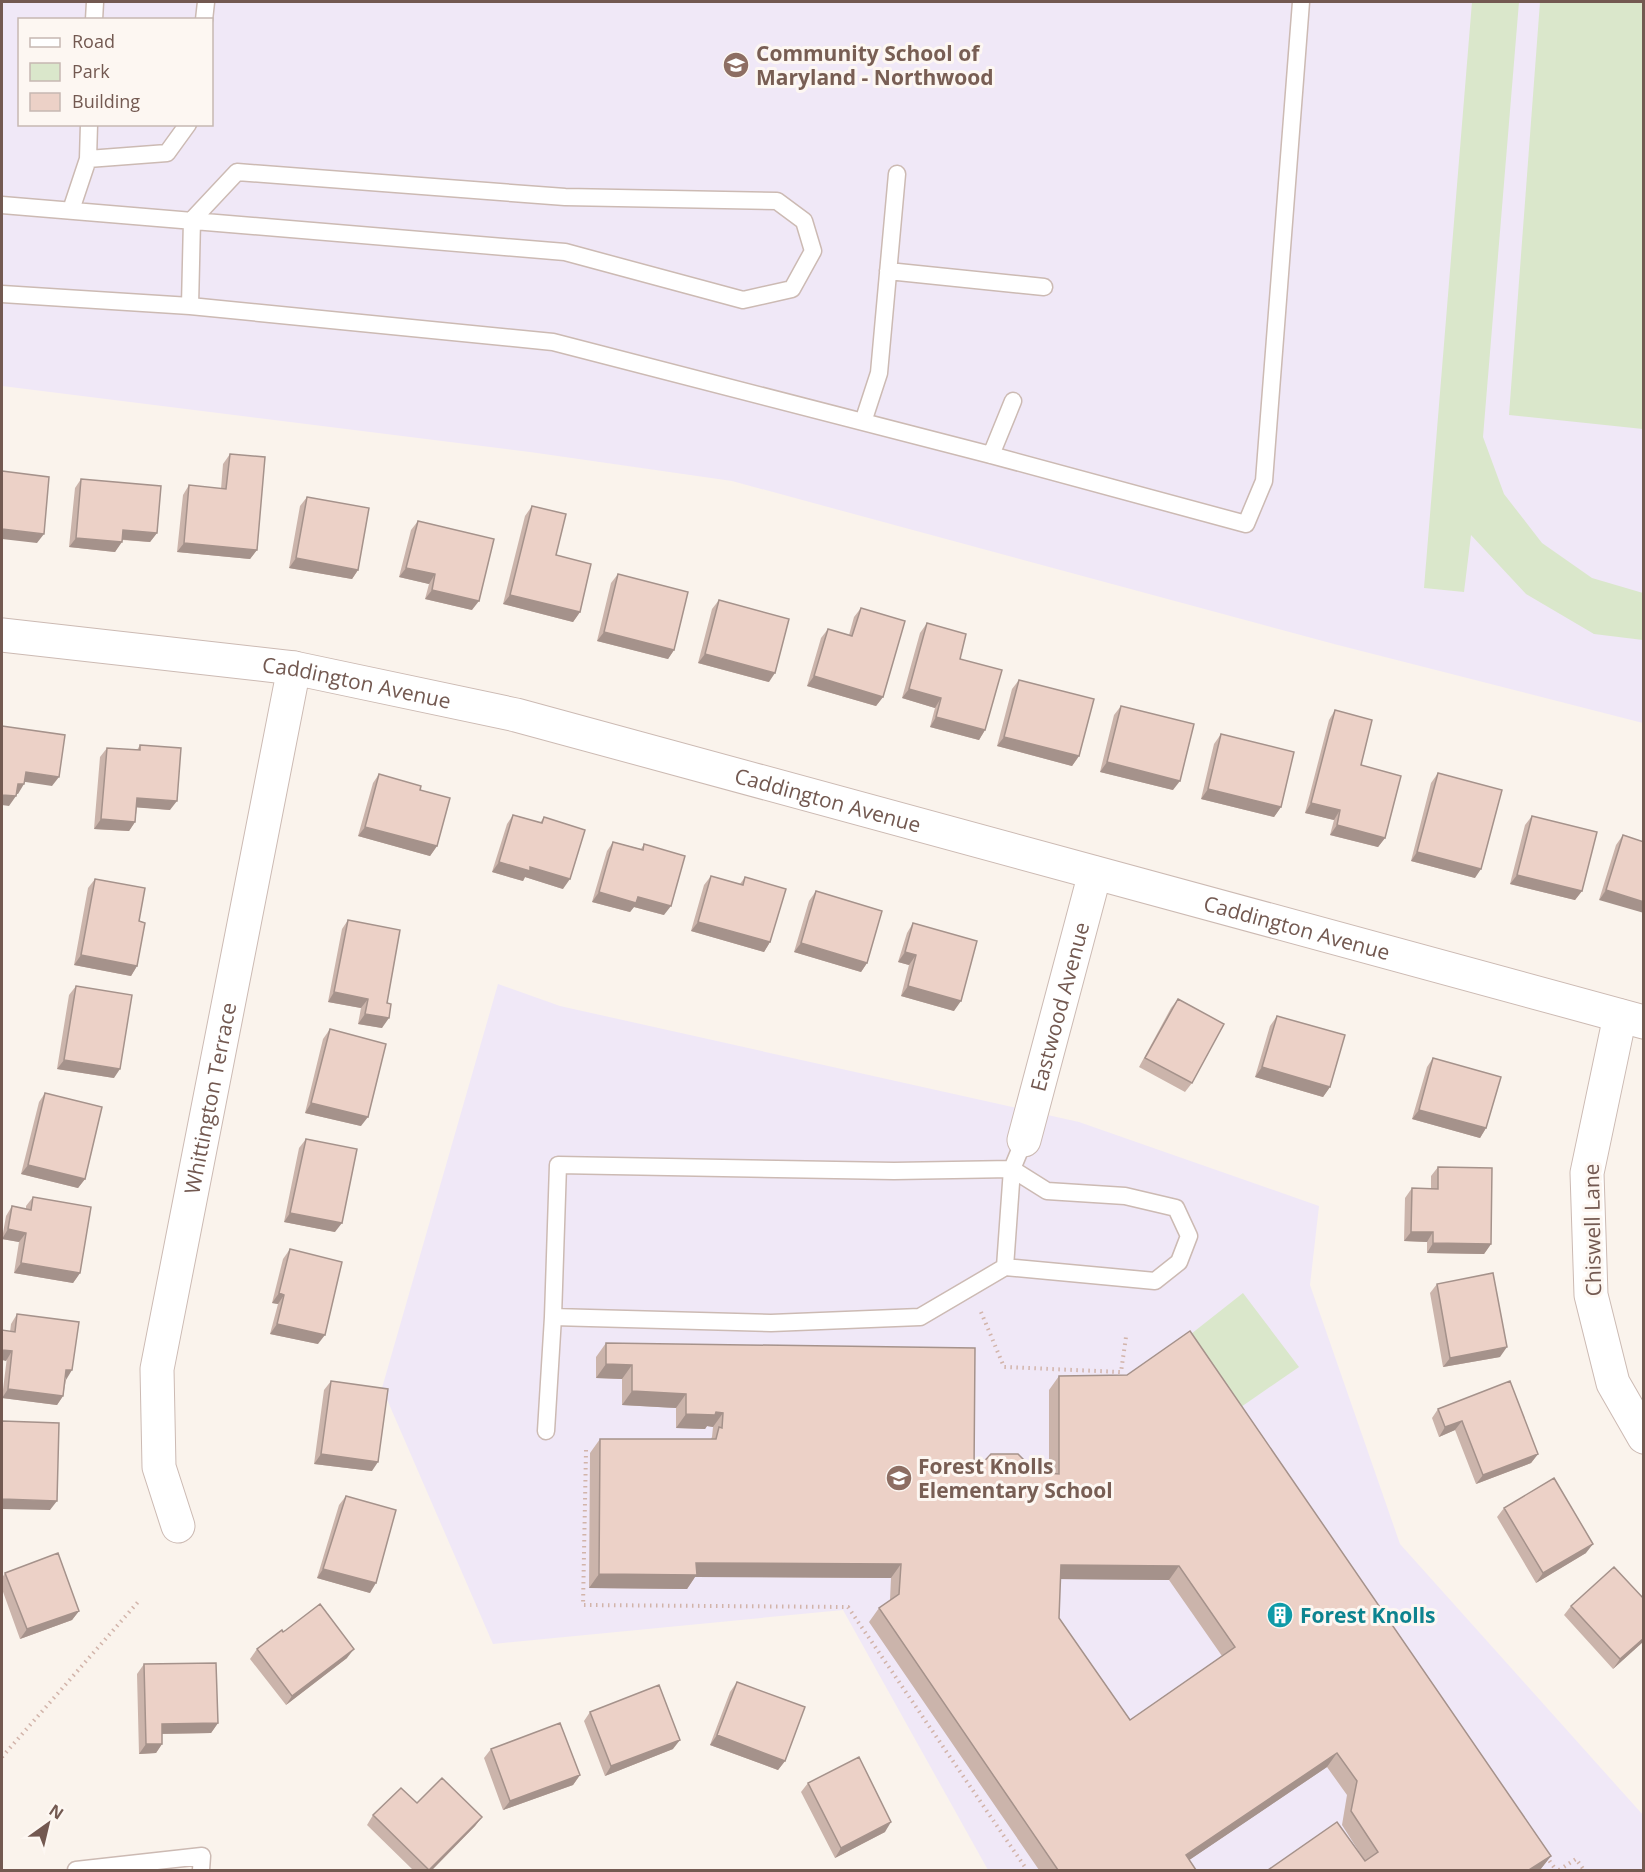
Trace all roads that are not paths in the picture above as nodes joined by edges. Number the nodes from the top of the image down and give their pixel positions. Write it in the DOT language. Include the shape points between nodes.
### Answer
graph roads {
  1 [pos="95,2"];
  2 [pos="206,2"];
  3 [pos="1301,2"];
  4 [pos="94,18"];
  5 [pos="204,18"];
  6 [pos="90,126"];
  7 [pos="187,126"];
  8 [pos="88,159"];
  9 [pos="897,174"];
  10 [pos="2,205"];
  11 [pos="70,210"];
  12 [pos="192,220"];
  13 [pos="888,271"];
  14 [pos="1044,287"];
  15 [pos="2,294"];
  16 [pos="190,306"];
  17 [pos="1013,401"];
  18 [pos="863,422"];
  19 [pos="991,455"];
  20 [pos="2,634"];
  21 [pos="294,668"];
  22 [pos="1095,873"];
  23 [pos="1632,1019"];
  24 [pos="1024,1140"];
  25 [pos="1012,1169"];
  26 [pos="1005,1267"];
  27 [pos="553,1317"];
  28 [pos="546,1431"];
  29 [pos="1644,1437"];
  30 [pos="178,1526"];
  31 [pos="76,1870"];
  32 [pos="201,1870"];
  1 -- 4 [label="lane"];
  2 -- 5 [label="lane"];
  3 -- 19 [label="lane" via="1264,481 1246,524"];
  6 -- 8 [label="lane"];
  7 -- 8 [label="lane" via="167,153"];
  8 -- 11 [label="lane"];
  9 -- 13 [label="lane"];
  10 -- 11 [label="lane"];
  11 -- 12 [label="lane"];
  12 -- 12 [label="lane" via="565,252 743,300 792,289 813,251 804,221 777,201 565,197 237,172"];
  12 -- 16 [label="lane"];
  13 -- 14 [label="lane"];
  13 -- 18 [label="lane" via="879,373"];
  15 -- 16 [label="lane"];
  16 -- 18 [label="lane" via="553,342"];
  17 -- 19 [label="lane"];
  18 -- 19 [label="lane"];
  20 -- 21 [label="street, Caddington Avenue"];
  21 -- 22 [label="street, Caddington Avenue" via="516,715"];
  21 -- 30 [label="street, Whittington Terrace" via="157,1369 159,1467"];
  22 -- 23 [label="street, Caddington Avenue"];
  22 -- 24 [label="street, Eastwood Avenue"];
  23 -- 29 [label="street, Chiswell Lane" via="1587,1173 1591,1295 1613,1383"];
  24 -- 25 [label="lane"];
  25 -- 26 [label="lane"];
  25 -- 26 [label="lane" via="1047,1191 1125,1196 1176,1208 1189,1236 1179,1262 1155,1281"];
  25 -- 27 [label="lane" via="894,1171 558,1165"];
  26 -- 27 [label="lane" via="920,1317 771,1323"];
  27 -- 28 [label="lane"];
  31 -- 32 [label="lane" via="202,1856"];
}
